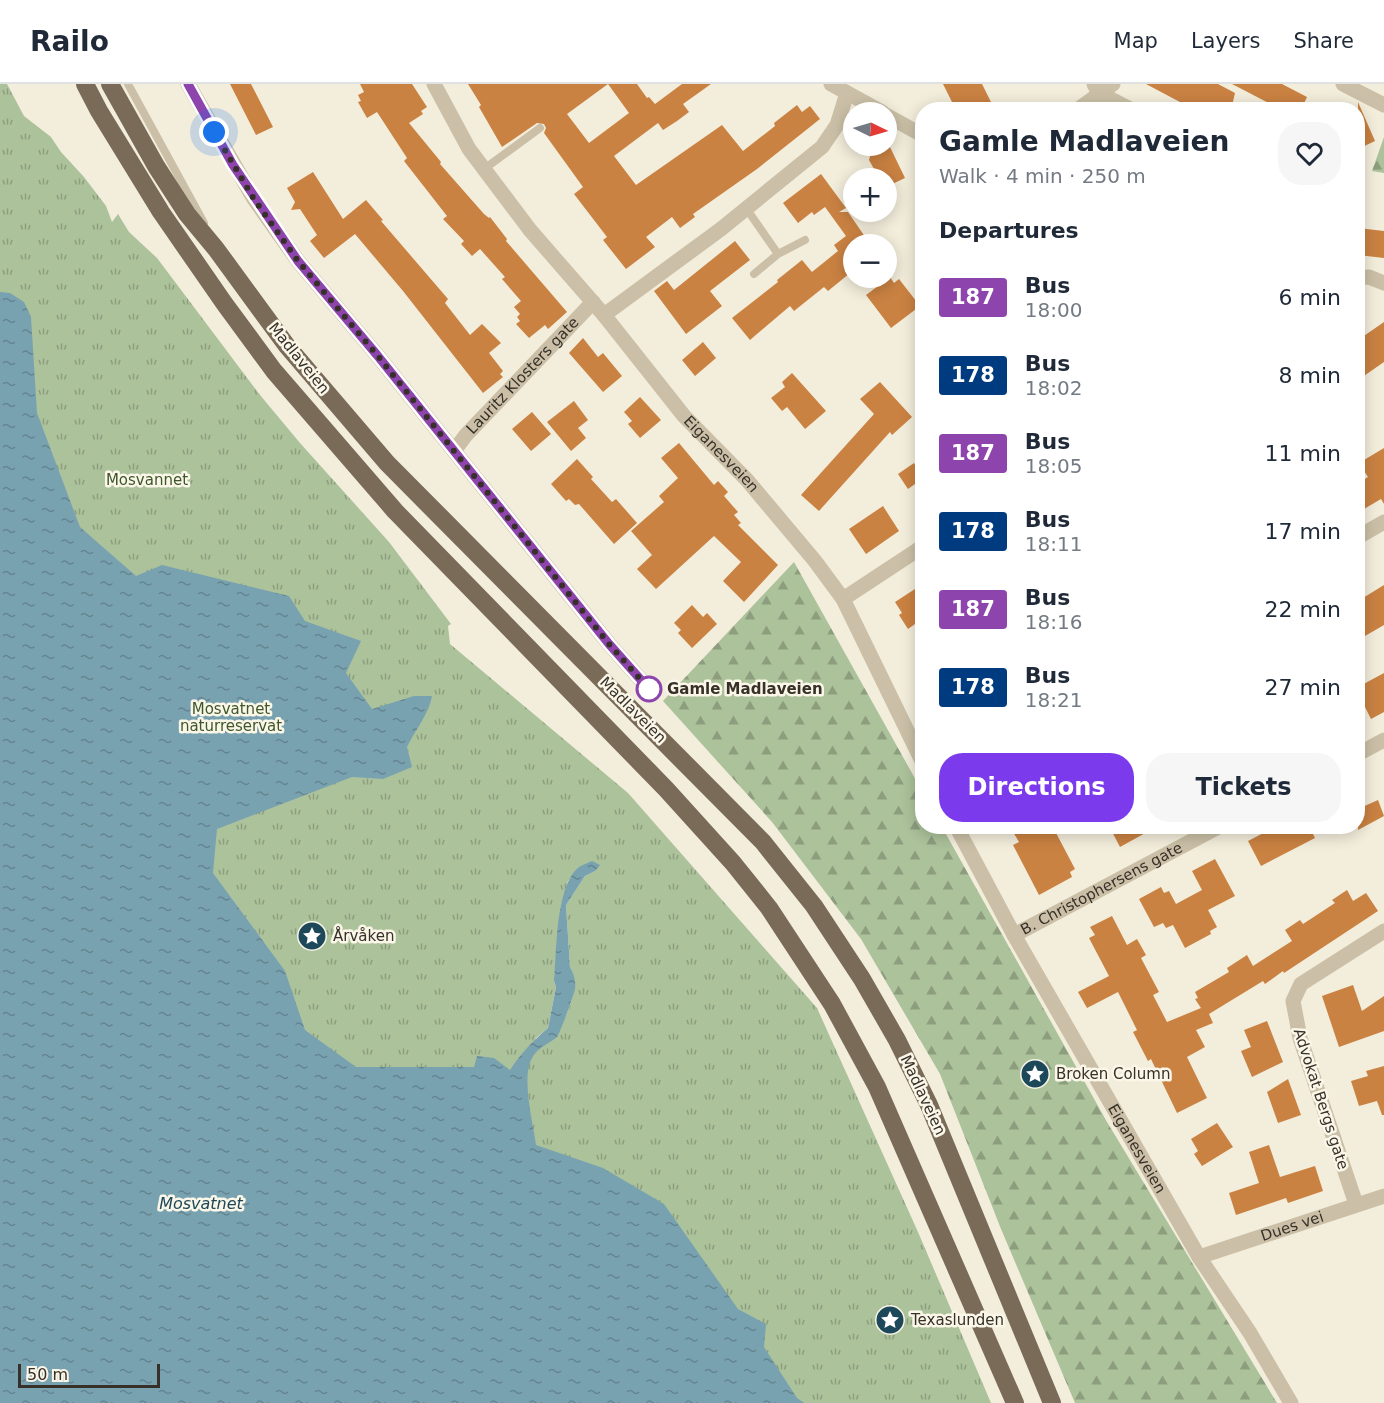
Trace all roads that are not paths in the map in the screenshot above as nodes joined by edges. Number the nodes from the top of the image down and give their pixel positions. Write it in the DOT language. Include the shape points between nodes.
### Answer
graph roads {
  1 [pos="85,84"];
  2 [pos="110,84"];
  3 [pos="128,84"];
  4 [pos="188,84"];
  5 [pos="434,84"];
  6 [pos="831,84"];
  7 [pos="1113,84"];
  8 [pos="1343,84"];
  9 [pos="1097,88"];
  10 [pos="847,93"];
  11 [pos="864,102"];
  12 [pos="1084,102"];
  13 [pos="1119,102"];
  14 [pos="1384,105"];
  15 [pos="897,121"];
  16 [pos="540,128"];
  17 [pos="915,131"];
  18 [pos="484,169"];
  19 [pos="746,208"];
  20 [pos="805,240"];
  21 [pos="216,249"];
  22 [pos="778,254"];
  23 [pos="754,274"];
  24 [pos="1365,278"];
  25 [pos="1384,284"];
  26 [pos="592,302"];
  27 [pos="604,315"];
  28 [pos="454,451"];
  29 [pos="1384,522"];
  30 [pos="1365,533"];
  31 [pos="915,552"];
  32 [pos="843,599"];
  33 [pos="649,689"];
  34 [pos="1384,740"];
  35 [pos="915,747"];
  36 [pos="1365,750"];
  37 [pos="960,834"];
  38 [pos="1205,834"];
  39 [pos="1384,931"];
  40 [pos="1014,935"];
  41 [pos="1384,1196"];
  42 [pos="1356,1204"];
  43 [pos="1199,1257"];
  44 [pos="1015,1403"];
  45 [pos="1052,1403"];
  46 [pos="1291,1403"];
  1 -- 44 [label="main road, Madlaveien" via="161,212 282,380 395,511 666,789 769,908 832,1004 877,1087"];
  2 -- 21 [label="main road, Madlaveien" via="168,185"];
  3 -- 21 [label="lane"];
  4 -- 28 [label="street" via="249,190 298,261"];
  5 -- 18 [label="street, Eiganesveien"];
  6 -- 10 [label="street"];
  7 -- 9 [label="street"];
  8 -- 14 [label="street"];
  9 -- 12 [label="street"];
  9 -- 13 [label="street"];
  10 -- 11 [label="street"];
  10 -- 19 [label="street" via="837,125 822,147"];
  15 -- 17 [label="street"];
  16 -- 18 [label="lane"];
  18 -- 26 [label="street, Eiganesveien"];
  19 -- 22 [label="lane"];
  19 -- 27 [label="street"];
  20 -- 22 [label="lane"];
  21 -- 45 [label="main road, Madlaveien" via="287,346 387,463 763,842 814,906 862,979 911,1068"];
  22 -- 23 [label="lane"];
  24 -- 25 [label="street"];
  26 -- 27 [label="street, Eiganesveien"];
  26 -- 28 [label="street, Lauritz Klosters gate"];
  27 -- 32 [label="street, Eiganesveien" via="684,416 747,480"];
  28 -- 33 [label="street"];
  29 -- 30 [label="street"];
  31 -- 32 [label="street"];
  32 -- 35 [label="street, Eiganesveien"];
  34 -- 36 [label="street"];
  37 -- 40 [label="street, Eiganesveien"];
  38 -- 40 [label="street, B. Christophersens gate"];
  39 -- 42 [label="street, Advokat Bergs gate" via="1301,984 1293,1001 1300,1038"];
  40 -- 43 [label="street, Eiganesveien"];
  41 -- 42 [label="street, Dues vei"];
  42 -- 43 [label="street, Dues vei"];
  43 -- 46 [label="street, Eiganesveien"];
}
